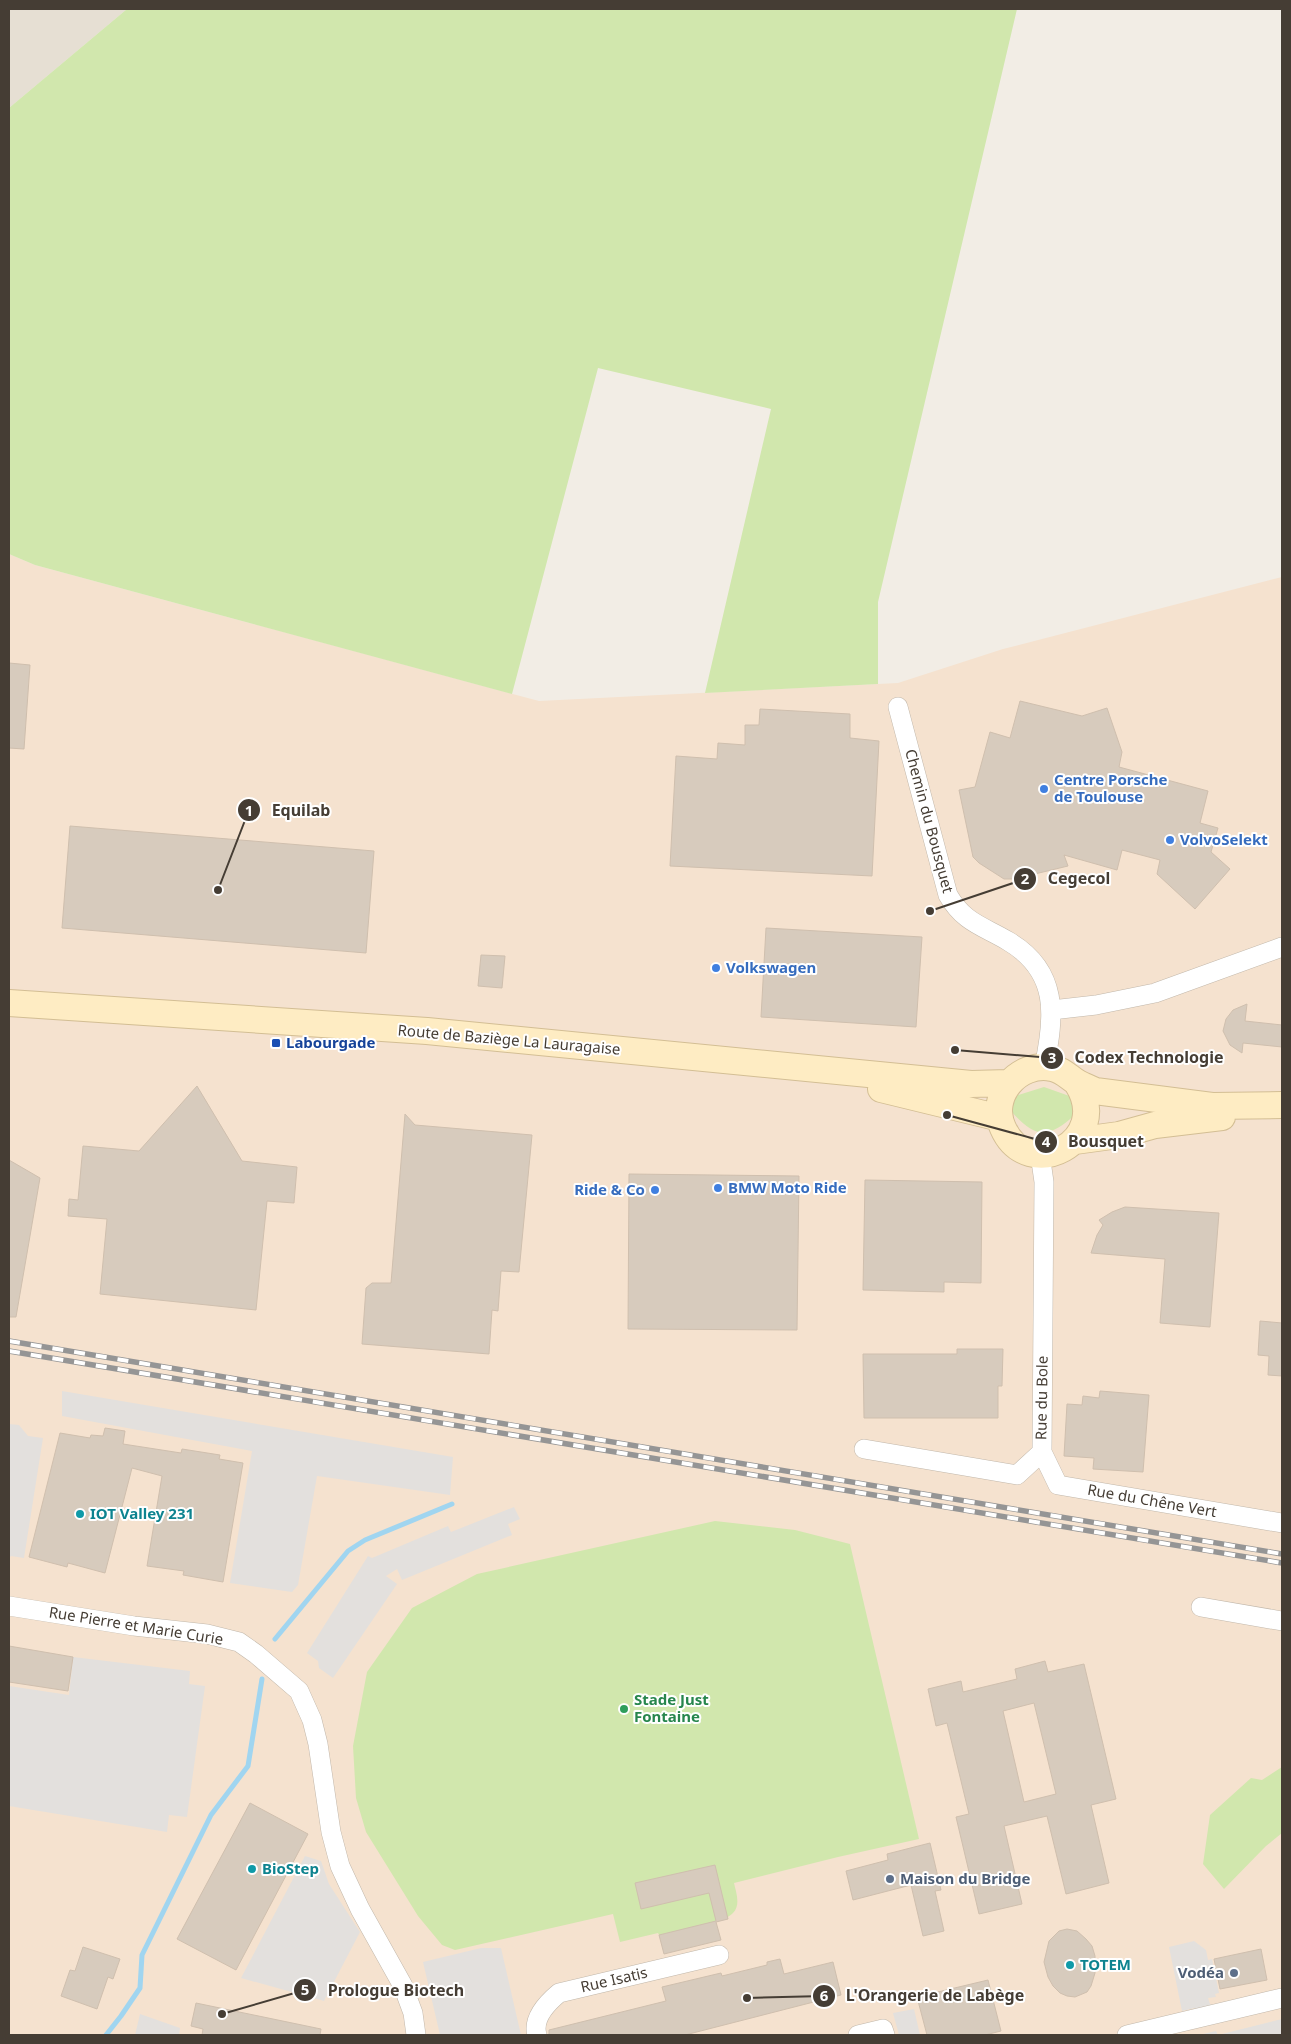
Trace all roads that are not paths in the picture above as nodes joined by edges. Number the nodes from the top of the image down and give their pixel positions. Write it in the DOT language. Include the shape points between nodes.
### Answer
graph roads {
  1 [pos="898,708"];
  2 [pos="1282,947"];
  3 [pos="9,1003"];
  4 [pos="1052,1010"];
  5 [pos="9,1017"];
  6 [pos="1044,1067"];
  7 [pos="1077,1083"];
  8 [pos="1008,1084"];
  9 [pos="1282,1105"];
  10 [pos="1282,1117"];
  11 [pos="1000,1118"];
  12 [pos="1075,1141"];
  13 [pos="1040,1154"];
  14 [pos="864,1449"];
  15 [pos="1042,1452"];
  16 [pos="1282,1522"];
  17 [pos="9,1606"];
  18 [pos="1201,1607"];
  19 [pos="1282,1621"];
  20 [pos="719,1955"];
  21 [pos="1282,1998"];
  22 [pos="884,2032"];
  23 [pos="416,2035"];
  24 [pos="537,2035"];
  25 [pos="858,2035"];
  26 [pos="1127,2035"];
  1 -- 4 [label="street, Chemin du Bousquet" via="948,895 967,919 1009,941 1026,954 1045,980"];
  2 -- 4 [label="street" via="1155,993"];
  3 -- 8 [label="main road, Route de Baziège La Lauragaise" via="427,1031 971,1084"];
  4 -- 6 [label="street, Chemin du Bousquet" via="1051,1038"];
  5 -- 11 [label="main road, Route de Baziège La Lauragaise" via="426,1045 859,1084"];
  6 -- 7 [label="main road" via="1062,1071"];
  6 -- 8 [label="main road" via="1027,1070"];
  7 -- 9 [label="main road" via="1095,1091 1212,1106"];
  7 -- 12 [label="main road" via="1083,1092 1087,1112"];
  8 -- 11 [label="main road" via="1000,1103"];
  10 -- 12 [label="main road" via="1214,1117"];
  11 -- 13 [label="main road" via="1002,1127 1014,1143"];
  12 -- 13 [label="main road" via="1059,1151"];
  13 -- 15 [label="street, Rue du Bole" via="1044,1167"];
  14 -- 15 [label="street, Rue du Bole" via="1016,1475"];
  15 -- 16 [label="street, Rue du Chêne Vert" via="1058,1485"];
  17 -- 23 [label="street, Rue Pierre et Marie Curie" via="207,1634 239,1642 299,1691 318,1744 331,1832 340,1866 403,1986 413,2013"];
  18 -- 19 [label="street"];
  20 -- 24 [label="street, Rue Isatis" via="560,1992 547,2002 539,2016 535,2028"];
  21 -- 26 [label="street"];
  22 -- 25 [label="street"];
}
